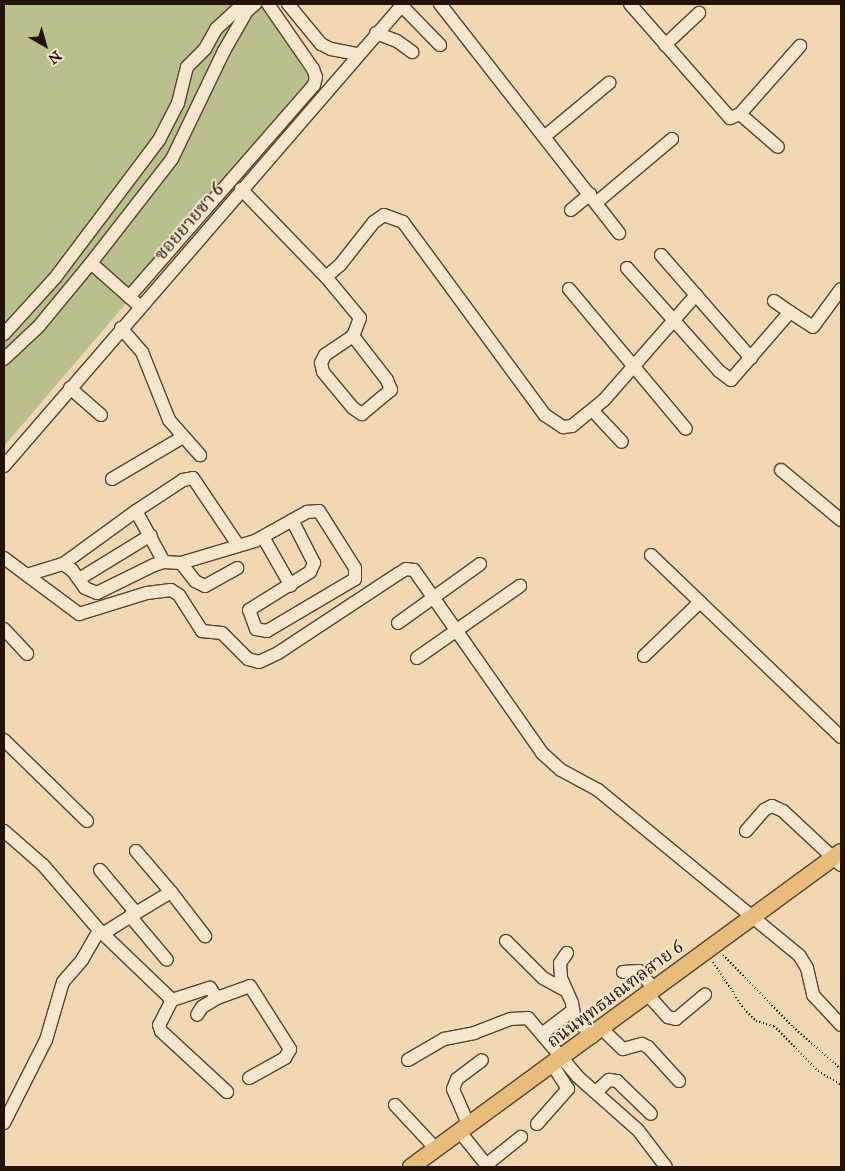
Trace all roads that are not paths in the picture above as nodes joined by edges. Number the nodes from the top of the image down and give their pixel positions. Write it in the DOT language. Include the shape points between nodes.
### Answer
graph roads {
  1 [pos="243,4"];
  2 [pos="255,4"];
  3 [pos="268,4"];
  4 [pos="288,4"];
  5 [pos="440,4"];
  6 [pos="630,4"];
  7 [pos="402,5"];
  8 [pos="699,13"];
  9 [pos="376,33"];
  10 [pos="440,46"];
  11 [pos="665,46"];
  12 [pos="800,46"];
  13 [pos="412,52"];
  14 [pos="357,54"];
  15 [pos="609,83"];
  16 [pos="740,114"];
  17 [pos="544,137"];
  18 [pos="672,139"];
  19 [pos="778,147"];
  20 [pos="241,189"];
  21 [pos="593,198"];
  22 [pos="571,210"];
  23 [pos="619,233"];
  24 [pos="661,255"];
  25 [pos="91,263"];
  26 [pos="627,268"];
  27 [pos="326,277"];
  28 [pos="570,288"];
  29 [pos="841,289"];
  30 [pos="696,295"];
  31 [pos="130,297"];
  32 [pos="774,301"];
  33 [pos="139,306"];
  34 [pos="837,306"];
  35 [pos="790,312"];
  36 [pos="672,319"];
  37 [pos="121,328"];
  38 [pos="4,334"];
  39 [pos="353,336"];
  40 [pos="751,358"];
  41 [pos="4,360"];
  42 [pos="633,369"];
  43 [pos="70,388"];
  44 [pos="593,411"];
  45 [pos="101,416"];
  46 [pos="686,429"];
  47 [pos="183,437"];
  48 [pos="622,442"];
  49 [pos="200,455"];
  50 [pos="4,466"];
  51 [pos="780,470"];
  52 [pos="112,479"];
  53 [pos="136,511"];
  54 [pos="292,520"];
  55 [pos="841,520"];
  56 [pos="151,535"];
  57 [pos="263,538"];
  58 [pos="238,545"];
  59 [pos="651,555"];
  60 [pos="4,558"];
  61 [pos="164,562"];
  62 [pos="181,563"];
  63 [pos="63,564"];
  64 [pos="480,564"];
  65 [pos="237,568"];
  66 [pos="30,574"];
  67 [pos="79,579"];
  68 [pos="291,586"];
  69 [pos="520,586"];
  70 [pos="433,597"];
  71 [pos="700,602"];
  72 [pos="398,623"];
  73 [pos="4,630"];
  74 [pos="456,630"];
  75 [pos="27,654"];
  76 [pos="644,656"];
  77 [pos="417,658"];
  78 [pos="841,737"];
  79 [pos="4,740"];
  80 [pos="87,821"];
  81 [pos="4,831"];
  82 [pos="746,831"];
  83 [pos="136,851"];
  84 [pos="839,858"];
  85 [pos="100,870"];
  86 [pos="171,892"];
  87 [pos="133,915"];
  88 [pos="751,919"];
  89 [pos="101,932"];
  90 [pos="205,936"];
  91 [pos="506,941"];
  92 [pos="567,953"];
  93 [pos="167,960"];
  94 [pos="623,972"];
  95 [pos="565,990"];
  96 [pos="652,992"];
  97 [pos="705,996"];
  98 [pos="217,998"];
  99 [pos="172,1000"];
  100 [pos="573,1010"];
  101 [pos="197,1016"];
  102 [pos="841,1025"];
  103 [pos="543,1033"];
  104 [pos="597,1033"];
  105 [pos="408,1060"];
  106 [pos="482,1060"];
  107 [pos="557,1062"];
  108 [pos="249,1078"];
  109 [pos="679,1081"];
  110 [pos="227,1092"];
  111 [pos="596,1092"];
  112 [pos="395,1105"];
  113 [pos="652,1114"];
  114 [pos="4,1123"];
  115 [pos="537,1124"];
  116 [pos="465,1129"];
  117 [pos="521,1137"];
  118 [pos="436,1150"];
  119 [pos="487,1166"];
  120 [pos="411,1167"];
  121 [pos="666,1167"];
  1 -- 38 [label="street" via="216,28 205,49 187,67 178,103 159,140 55,278"];
  2 -- 25 [label="street" via="247,11 224,50 172,159"];
  3 -- 31 [label="street" via="313,69 316,77 314,86"];
  4 -- 14 [label="street" via="321,44 331,50"];
  5 -- 17 [label="street"];
  6 -- 11 [label="street"];
  7 -- 9 [label="street, ซอยยายชา 6"];
  7 -- 10 [label="street"];
  8 -- 11 [label="street"];
  9 -- 13 [label="street" via="397,41"];
  9 -- 14 [label="street, ซอยยายชา 6"];
  11 -- 16 [label="street" via="723,112 733,119"];
  12 -- 16 [label="street"];
  14 -- 20 [label="street, ซอยยายชา 6"];
  15 -- 17 [label="street"];
  16 -- 19 [label="street"];
  17 -- 21 [label="street"];
  18 -- 21 [label="street"];
  20 -- 27 [label="street"];
  20 -- 33 [label="street, ซอยยายชา 6"];
  21 -- 22 [label="street"];
  21 -- 23 [label="street"];
  24 -- 30 [label="street"];
  25 -- 31 [label="street"];
  25 -- 41 [label="street" via="39,326"];
  26 -- 36 [label="street"];
  27 -- 39 [label="street" via="360,318"];
  27 -- 44 [label="street" via="340,265 374,222 384,215 394,217 403,222 450,282 546,415 563,426 572,426"];
  28 -- 42 [label="street"];
  29 -- 34 [label="street"];
  30 -- 36 [label="street"];
  30 -- 40 [label="street"];
  31 -- 33 [label="street"];
  32 -- 35 [label="street"];
  33 -- 37 [label="street, ซอยยายชา 6"];
  34 -- 35 [label="street" via="813,327"];
  35 -- 40 [label="street"];
  36 -- 40 [label="street" via="725,378 736,377"];
  36 -- 42 [label="street"];
  37 -- 43 [label="street, ซอยยายชา 6"];
  37 -- 47 [label="street" via="142,352 161,406"];
  39 -- 39 [label="street" via="391,390 362,414 353,408 323,372 321,363 326,355"];
  42 -- 44 [label="street"];
  42 -- 46 [label="street"];
  43 -- 45 [label="street"];
  43 -- 50 [label="street, ซอยยายชา 6"];
  44 -- 48 [label="street"];
  47 -- 49 [label="street"];
  47 -- 52 [label="street"];
  51 -- 55 [label="street"];
  53 -- 56 [label="street"];
  53 -- 58 [label="street" via="183,480 193,478"];
  53 -- 63 [label="street"];
  54 -- 57 [label="street"];
  54 -- 68 [label="street" via="314,563 310,572"];
  54 -- 68 [label="street" via="307,512 319,511 356,574 351,581 267,631 256,629 249,610"];
  56 -- 61 [label="street"];
  56 -- 67 [label="street"];
  57 -- 58 [label="street"];
  57 -- 68 [label="street"];
  58 -- 62 [label="street"];
  59 -- 71 [label="street"];
  60 -- 66 [label="street"];
  61 -- 62 [label="street"];
  61 -- 67 [label="street" via="97,593 85,588"];
  62 -- 65 [label="street" via="195,581 205,586"];
  63 -- 66 [label="street"];
  63 -- 67 [label="street"];
  64 -- 70 [label="street"];
  66 -- 70 [label="street" via="80,614 147,593 171,590 179,595 202,631 222,633 248,659 259,662 278,653 406,569 419,576"];
  69 -- 74 [label="street"];
  70 -- 72 [label="street"];
  70 -- 74 [label="street"];
  71 -- 76 [label="street"];
  71 -- 78 [label="street"];
  73 -- 75 [label="street"];
  74 -- 77 [label="street"];
  74 -- 88 [label="street" via="542,753 562,770 598,790"];
  79 -- 80 [label="street"];
  81 -- 89 [label="street" via="43,865"];
  82 -- 84 [label="street" via="764,810 772,806 783,811"];
  83 -- 86 [label="street"];
  84 -- 88 [label="main road, ถนนพุทธมณฑลสาย 6"];
  85 -- 87 [label="street"];
  86 -- 87 [label="street"];
  86 -- 90 [label="street"];
  87 -- 89 [label="street"];
  87 -- 93 [label="street"];
  88 -- 96 [label="main road, ถนนพุทธมณฑลสาย 6"];
  88 -- 102 [label="street" via="804,961 813,995"];
  89 -- 99 [label="street"];
  89 -- 114 [label="street" via="63,982 46,1040"];
  91 -- 95 [label="street" via="543,978"];
  92 -- 95 [label="street" via="559,971"];
  94 -- 96 [label="street" via="639,971"];
  95 -- 100 [label="street"];
  96 -- 97 [label="street" via="668,1017 676,1019"];
  96 -- 104 [label="main road, ถนนพุทธมณฑลสาย 6"];
  98 -- 99 [label="street" via="210,988 205,988"];
  98 -- 101 [label="street" via="202,1007"];
  98 -- 108 [label="street" via="250,986 290,1049 285,1058"];
  99 -- 110 [label="street" via="158,1025 161,1031"];
  100 -- 103 [label="street"];
  100 -- 104 [label="street"];
  103 -- 105 [label="street" via="528,1018 520,1016 474,1033 444,1039"];
  103 -- 107 [label="street"];
  104 -- 107 [label="main road, ถนนพุทธมณฑลสาย 6"];
  104 -- 109 [label="street" via="624,1049 642,1044 648,1047"];
  106 -- 116 [label="street" via="456,1079 453,1089"];
  107 -- 111 [label="street"];
  107 -- 115 [label="street" via="568,1089"];
  107 -- 116 [label="main road, ถนนพุทธมณฑลสาย 6"];
  111 -- 113 [label="street" via="609,1080 617,1081"];
  111 -- 121 [label="street" via="638,1130"];
  112 -- 118 [label="street"];
  116 -- 118 [label="main road, ถนนพุทธมณฑลสาย 6"];
  116 -- 119 [label="street"];
  117 -- 119 [label="street"];
  118 -- 120 [label="main road, ถนนพุทธมณฑลสาย 6"];
}
